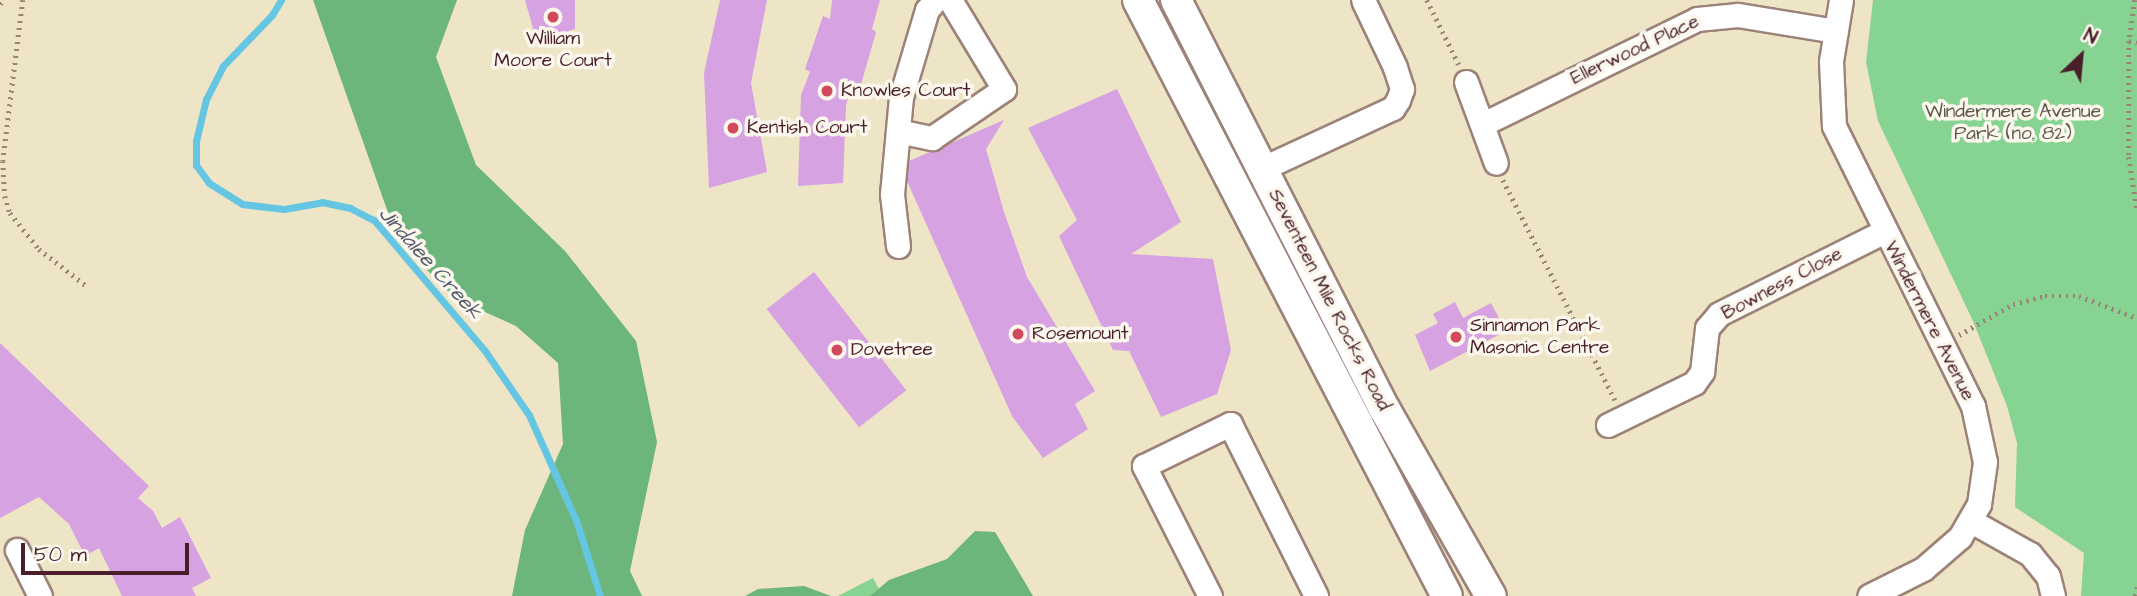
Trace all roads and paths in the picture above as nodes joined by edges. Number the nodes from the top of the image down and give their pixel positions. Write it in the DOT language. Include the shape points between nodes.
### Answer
graph roads {
  1 [pos="23,0"];
  2 [pos="935,0"];
  3 [pos="950,0"];
  4 [pos="1138,0"];
  5 [pos="1176,0"];
  6 [pos="1363,0"];
  7 [pos="1427,0"];
  8 [pos="1841,0"];
  9 [pos="2135,0"];
  10 [pos="1836,31"];
  11 [pos="2129,41"];
  12 [pos="2137,43"];
  13 [pos="1466,82"];
  14 [pos="1483,124"];
  15 [pos="898,131"];
  16 [pos="1496,163"];
  17 [pos="1261,169"];
  18 [pos="2137,209"];
  19 [pos="1883,232"];
  20 [pos="898,246"];
  21 [pos="88,287"];
  22 [pos="2137,318"];
  23 [pos="1942,345"];
  24 [pos="1616,421"];
  25 [pos="1971,522"];
  26 [pos="17,550"];
  27 [pos="2137,587"];
  28 [pos="40,596"];
  29 [pos="1210,596"];
  30 [pos="1316,596"];
  31 [pos="1447,596"];
  32 [pos="1491,596"];
  33 [pos="1869,596"];
  34 [pos="2053,596"];
  35 [pos="2135,596"];
  1 -- 21 [label="path" via="3,161 5,196 10,212 39,249"];
  2 -- 15 [label="street" via="927,10 901,97"];
  3 -- 15 [label="street" via="1004,89 932,138"];
  4 -- 31 [label="main road, Seventeen Mile Rocks Road"];
  5 -- 17 [label="main road, Seventeen Mile Rocks Road"];
  6 -- 17 [label="street" via="1395,68 1402,89 1398,100 1393,108"];
  7 -- 13 [label="path"];
  8 -- 10 [label="street, Windermere Avenue"];
  9 -- 11 [label="path"];
  10 -- 14 [label="street, Ellerwood Place" via="1738,15 1697,19"];
  10 -- 19 [label="street, Windermere Avenue" via="1829,88 1834,126"];
  11 -- 12 [label="path"];
  11 -- 18 [label="path" via="2129,157"];
  13 -- 14 [label="street"];
  14 -- 16 [label="street"];
  15 -- 20 [label="street" via="891,194"];
  16 -- 24 [label="path"];
  17 -- 32 [label="main road, Seventeen Mile Rocks Road" via="1384,408"];
  19 -- 23 [label="street, Windermere Avenue"];
  19 -- 24 [label="street, Bowness Close" via="1719,314 1707,328 1702,372 1694,383"];
  22 -- 23 [label="path" via="2079,296 2045,296 2013,304"];
  23 -- 25 [label="street, Windermere Avenue" via="1973,405 1984,444 1984,485"];
  25 -- 33 [label="street, Windermere Avenue" via="1940,557"];
  25 -- 34 [label="street" via="2030,554 2048,576"];
  26 -- 28 [label="street"];
  27 -- 35 [label="path"];
  29 -- 30 [label="street" via="1144,466 1230,424"];
}
